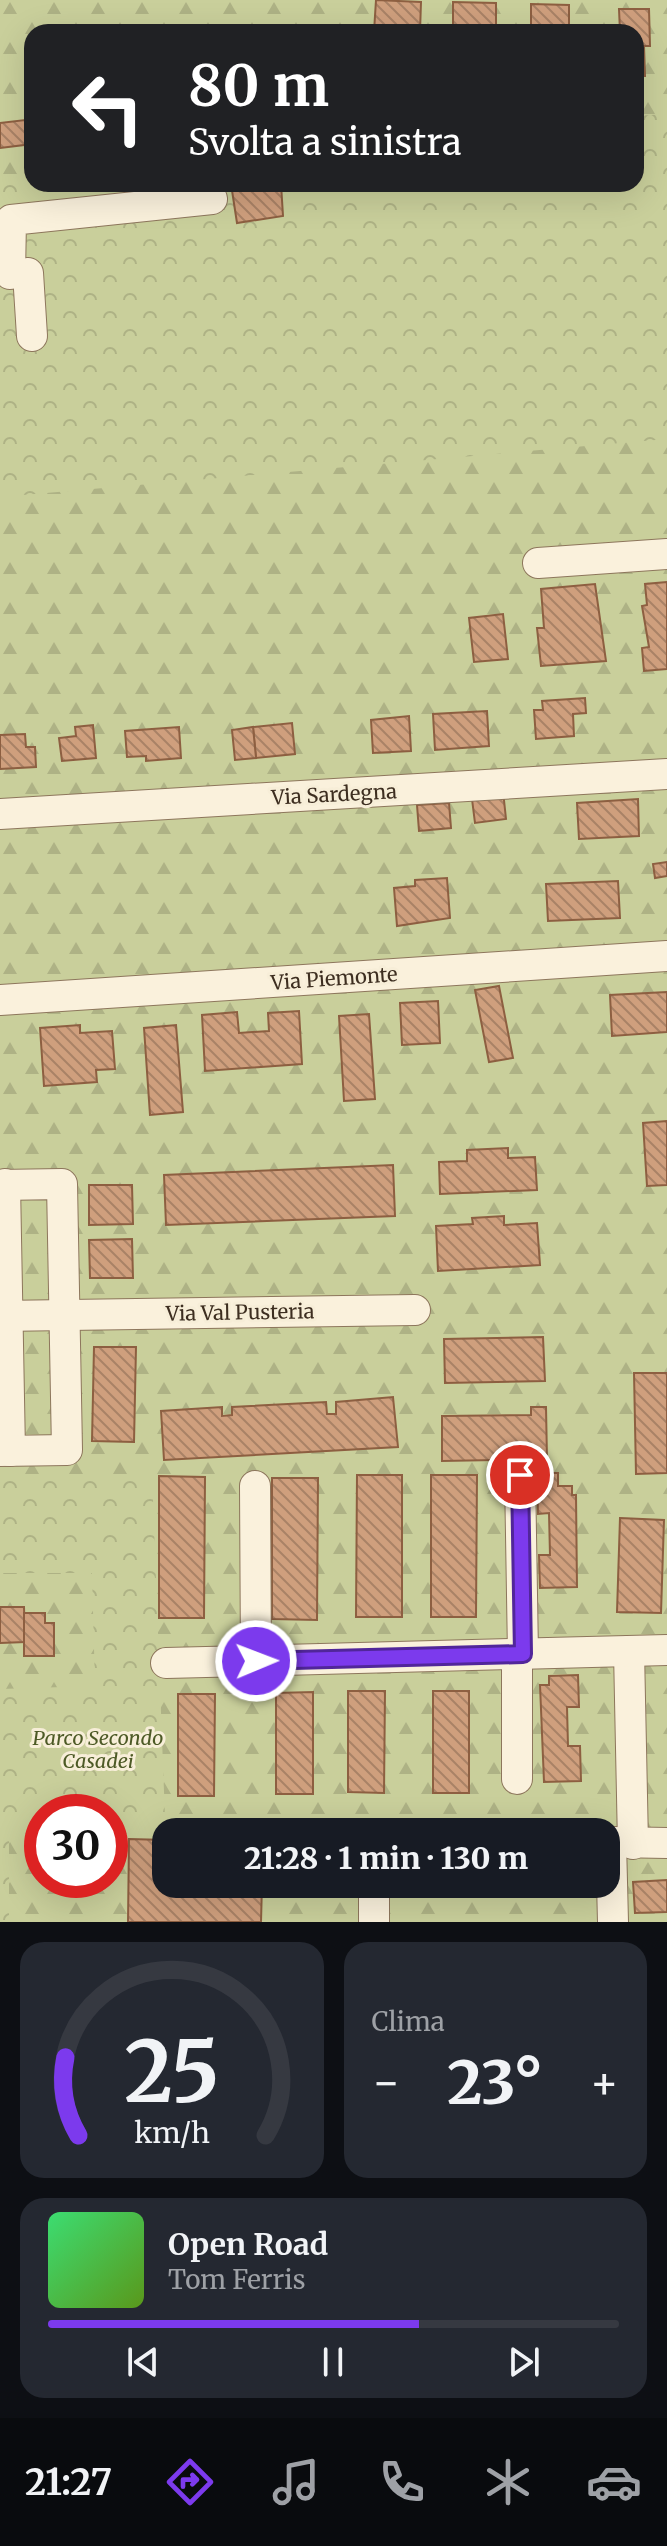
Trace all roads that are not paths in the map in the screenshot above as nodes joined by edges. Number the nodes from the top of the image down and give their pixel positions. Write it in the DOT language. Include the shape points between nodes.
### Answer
graph roads {
  1 [pos="212,199"];
  2 [pos="32,336"];
  3 [pos="667,554"];
  4 [pos="538,563"];
  5 [pos="667,774"];
  6 [pos="0,814"];
  7 [pos="667,956"];
  8 [pos="0,1000"];
  9 [pos="3,1184"];
  10 [pos="415,1310"];
  11 [pos="64,1315"];
  12 [pos="4,1316"];
  13 [pos="5,1451"];
  14 [pos="520,1475"];
  15 [pos="255,1486"];
  16 [pos="667,1650"];
  17 [pos="629,1651"];
  18 [pos="520,1654"];
  19 [pos="256,1661"];
  20 [pos="166,1663"];
  21 [pos="517,1779"];
  22 [pos="619,1818"];
  23 [pos="620,1843"];
  24 [pos="667,1843"];
  25 [pos="374,1898"];
  26 [pos="614,1898"];
  27 [pos="374,1922"];
  28 [pos="613,1922"];
  1 -- 2 [label="street" via="11,220"];
  3 -- 4 [label="street"];
  5 -- 6 [label="street, Via Sardegna"];
  7 -- 8 [label="street, Via Piemonte"];
  9 -- 11 [label="street" via="62,1184"];
  9 -- 12 [label="street"];
  10 -- 11 [label="street, Via Val Pusteria"];
  11 -- 12 [label="street, Via Val Pusteria"];
  11 -- 13 [label="street" via="67,1450"];
  12 -- 13 [label="street"];
  14 -- 18 [label="street"];
  15 -- 19 [label="street"];
  16 -- 17 [label="street"];
  17 -- 18 [label="street"];
  17 -- 22 [label="street"];
  18 -- 19 [label="street"];
  18 -- 21 [label="street"];
  19 -- 20 [label="street"];
  23 -- 24 [label="street"];
  25 -- 27 [label="street"];
  26 -- 28 [label="street"];
}
